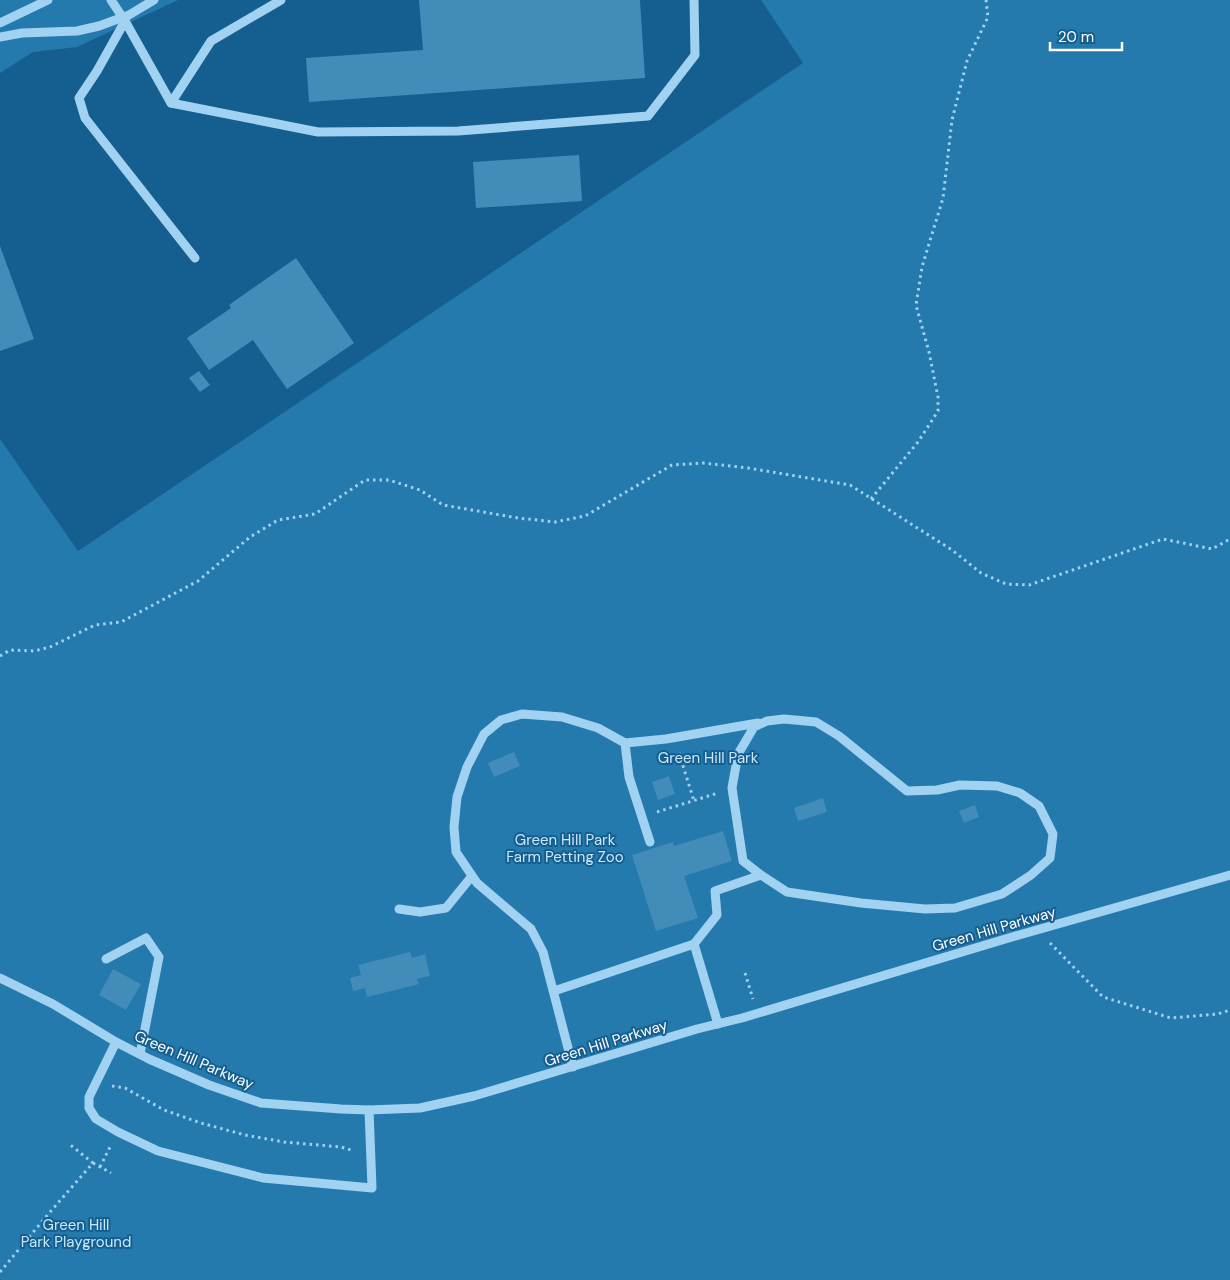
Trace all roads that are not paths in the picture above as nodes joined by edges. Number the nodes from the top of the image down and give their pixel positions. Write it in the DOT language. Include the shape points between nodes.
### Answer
graph roads {
  1 [pos="48,0"];
  2 [pos="111,0"];
  3 [pos="154,0"];
  4 [pos="281,0"];
  5 [pos="694,0"];
  6 [pos="124,19"];
  7 [pos="0,23"];
  8 [pos="0,37"];
  9 [pos="171,103"];
  10 [pos="195,258"];
  11 [pos="766,722"];
  12 [pos="625,743"];
  13 [pos="650,842"];
  14 [pos="761,874"];
  15 [pos="1230,875"];
  16 [pos="472,876"];
  17 [pos="399,909"];
  18 [pos="694,944"];
  19 [pos="106,959"];
  20 [pos="0,978"];
  21 [pos="554,991"];
  22 [pos="718,1024"];
  23 [pos="116,1042"];
  24 [pos="140,1054"];
  25 [pos="573,1067"];
  26 [pos="369,1110"];
  1 -- 7 [label="street"];
  2 -- 6 [label="street"];
  3 -- 6 [label="street"];
  4 -- 9 [label="street" via="211,41"];
  5 -- 9 [label="street" via="695,54 648,116 458,131 318,132"];
  6 -- 8 [label="street" via="77,31"];
  6 -- 9 [label="street"];
  6 -- 10 [label="street" via="79,98 83,112"];
  11 -- 12 [label="street"];
  11 -- 14 [label="street" via="754,727 738,754 732,788 743,861"];
  11 -- 14 [label="street" via="784,719 816,722 839,736 907,791 997,786 1020,794 1039,806 1053,834 1050,858 1031,875 1002,894 955,908 925,909 787,892"];
  12 -- 13 [label="street" via="629,777"];
  12 -- 16 [label="street" via="598,728 562,717 522,714 501,720 484,734 467,767 457,797 454,827 456,852"];
  14 -- 18 [label="street" via="715,890 717,915"];
  15 -- 22 [label="street, Green Hill Parkway"];
  16 -- 17 [label="street" via="446,908 420,912"];
  16 -- 21 [label="street" via="531,929 543,952"];
  18 -- 21 [label="street"];
  18 -- 22 [label="street"];
  19 -- 24 [label="street" via="146,938 159,957"];
  20 -- 23 [label="street, Green Hill Parkway" via="53,1004"];
  21 -- 25 [label="street"];
  22 -- 25 [label="street, Green Hill Parkway"];
  23 -- 24 [label="street, Green Hill Parkway"];
  23 -- 26 [label="street" via="89,1097 89,1108 96,1119 158,1151 263,1178 372,1188"];
  24 -- 26 [label="street, Green Hill Parkway" via="209,1085 261,1103"];
  25 -- 26 [label="street, Green Hill Parkway" via="420,1108"];
}
